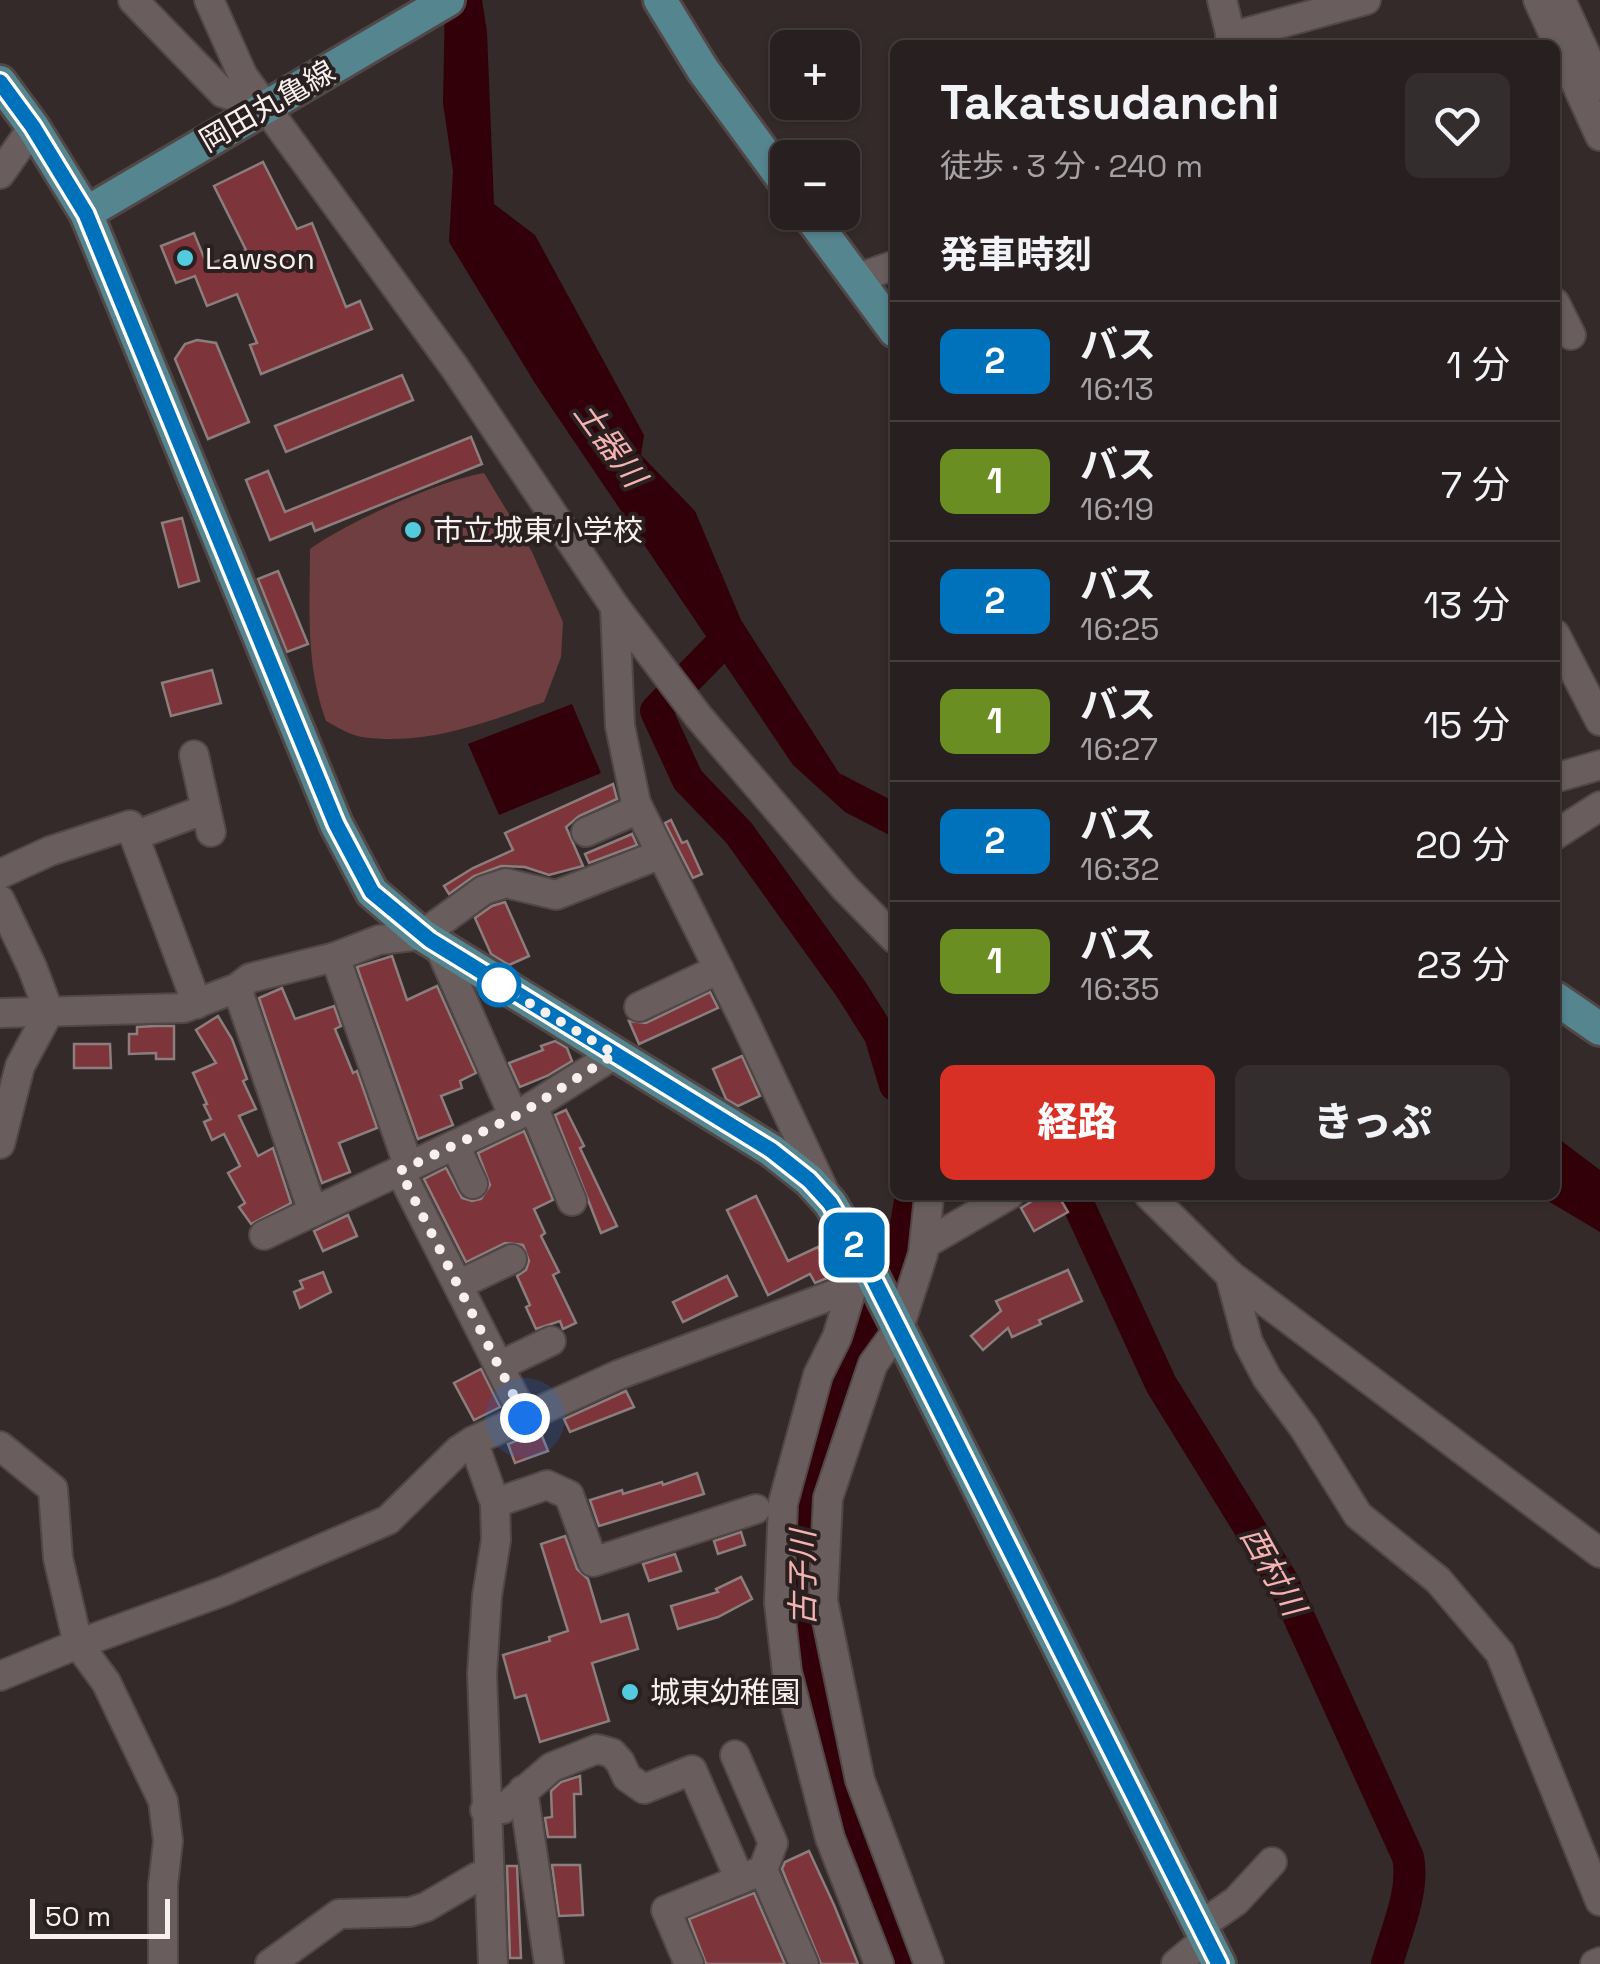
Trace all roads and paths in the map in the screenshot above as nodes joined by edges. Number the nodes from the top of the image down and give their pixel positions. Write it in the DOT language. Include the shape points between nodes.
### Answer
graph roads {
  1 [pos="133,0"];
  2 [pos="208,0"];
  3 [pos="448,0"];
  4 [pos="1222,0"];
  5 [pos="1366,0"];
  6 [pos="1538,0"];
  7 [pos="1561,0"];
  8 [pos="665,2"];
  9 [pos="1231,40"];
  10 [pos="1234,40"];
  11 [pos="1556,40"];
  12 [pos="1560,48"];
  13 [pos="0,82"];
  14 [pos="1600,86"];
  15 [pos="277,100"];
  16 [pos="33,127"];
  17 [pos="1600,136"];
  18 [pos="770,161"];
  19 [pos="0,174"];
  20 [pos="86,214"];
  21 [pos="820,230"];
  22 [pos="890,267"];
  23 [pos="855,279"];
  24 [pos="1560,312"];
  25 [pos="890,324"];
  26 [pos="1571,335"];
  27 [pos="615,607"];
  28 [pos="1560,644"];
  29 [pos="1600,721"];
  30 [pos="194,755"];
  31 [pos="1600,765"];
  32 [pos="1560,777"];
  33 [pos="1600,806"];
  34 [pos="639,809"];
  35 [pos="586,832"];
  36 [pos="1560,832"];
  37 [pos="134,836"];
  38 [pos="661,854"];
  39 [pos="0,874"];
  40 [pos="0,900"];
  41 [pos="890,934"];
  42 [pos="430,940"];
  43 [pos="335,957"];
  44 [pos="719,969"];
  45 [pos="237,988"];
  46 [pos="1560,1001"];
  47 [pos="197,1004"];
  48 [pos="639,1007"];
  49 [pos="49,1012"];
  50 [pos="0,1013"];
  51 [pos="1600,1029"];
  52 [pos="615,1054"];
  53 [pos="523,1112"];
  54 [pos="0,1144"];
  55 [pos="455,1145"];
  56 [pos="404,1169"];
  57 [pos="473,1184"];
  58 [pos="929,1200"];
  59 [pos="1000,1200"];
  60 [pos="1154,1200"];
  61 [pos="572,1201"];
  62 [pos="830,1203"];
  63 [pos="313,1212"];
  64 [pos="264,1235"];
  65 [pos="924,1244"];
  66 [pos="512,1259"];
  67 [pos="1230,1275"];
  68 [pos="862,1280"];
  69 [pos="458,1284"];
  70 [pos="896,1324"];
  71 [pos="551,1341"];
  72 [pos="499,1366"];
  73 [pos="525,1418"];
  74 [pos="474,1441"];
  75 [pos="0,1446"];
  76 [pos="495,1503"];
  77 [pos="756,1509"];
  78 [pos="1600,1553"];
  79 [pos="78,1644"];
  80 [pos="0,1676"];
  81 [pos="734,1755"];
  82 [pos="523,1790"];
  83 [pos="485,1810"];
  84 [pos="1272,1862"];
  85 [pos="752,1875"];
  86 [pos="488,1878"];
  87 [pos="1600,1901"];
  88 [pos="1208,1943"];
  89 [pos="163,1964"];
  90 [pos="270,1964"];
  91 [pos="493,1964"];
  92 [pos="549,1964"];
  93 [pos="689,1964"];
  94 [pos="804,1964"];
  95 [pos="879,1964"];
  96 [pos="929,1964"];
  97 [pos="1176,1964"];
  1 -- 15 [label="street" via="224,93"];
  2 -- 15 [label="street" via="244,76"];
  3 -- 15 [label="main road, 岡田丸亀線"];
  4 -- 9 [label="street"];
  5 -- 10 [label="street"];
  6 -- 11 [label="street"];
  7 -- 14 [label="street"];
  8 -- 18 [label="main road" via="703,70"];
  12 -- 17 [label="street"];
  13 -- 16 [label="main road"];
  15 -- 20 [label="main road, 岡田丸亀線"];
  15 -- 27 [label="street"];
  16 -- 19 [label="street"];
  16 -- 20 [label="main road"];
  20 -- 42 [label="main road" via="349,852 372,892"];
  21 -- 23 [label="main road"];
  22 -- 23 [label="street"];
  23 -- 25 [label="main road"];
  24 -- 26 [label="street"];
  27 -- 34 [label="street" via="620,726"];
  27 -- 41 [label="street" via="698,716"];
  28 -- 29 [label="street"];
  30 -- 37 [label="street" via="209,820"];
  31 -- 32 [label="street"];
  33 -- 36 [label="street"];
  34 -- 35 [label="street"];
  34 -- 38 [label="street"];
  37 -- 39 [label="street" via="130,825"];
  37 -- 47 [label="street"];
  38 -- 42 [label="street" via="556,895 506,883 484,890"];
  38 -- 44 [label="street"];
  40 -- 49 [label="street"];
  42 -- 43 [label="street" via="379,940"];
  42 -- 52 [label="main road"];
  42 -- 53 [label="street"];
  43 -- 45 [label="street" via="250,978"];
  43 -- 56 [label="street"];
  44 -- 48 [label="street"];
  44 -- 62 [label="street"];
  45 -- 47 [label="street"];
  45 -- 63 [label="street"];
  46 -- 51 [label="main road"];
  47 -- 49 [label="street"];
  49 -- 50 [label="street"];
  49 -- 54 [label="street" via="20,1066"];
  52 -- 53 [label="street"];
  52 -- 62 [label="main road" via="771,1150"];
  53 -- 55 [label="street"];
  53 -- 61 [label="street"];
  55 -- 56 [label="street"];
  55 -- 57 [label="street"];
  56 -- 63 [label="street"];
  56 -- 69 [label="street"];
  58 -- 65 [label="street"];
  59 -- 65 [label="street"];
  60 -- 67 [label="street"];
  62 -- 68 [label="main road"];
  63 -- 64 [label="street"];
  65 -- 70 [label="street"];
  66 -- 69 [label="street"];
  67 -- 78 [label="street"];
  67 -- 87 [label="street" via="1260,1366 1358,1515 1438,1580 1500,1653"];
  68 -- 70 [label="main road"];
  68 -- 73 [label="street"];
  68 -- 95 [label="street" via="818,1375 783,1504 779,1603 787,1672 830,1838"];
  69 -- 72 [label="street"];
  70 -- 88 [label="main road"];
  70 -- 96 [label="street" via="874,1364 828,1498 822,1601 860,1780"];
  71 -- 72 [label="street"];
  72 -- 73 [label="street"];
  73 -- 74 [label="street"];
  74 -- 76 [label="street"];
  74 -- 79 [label="street" via="388,1520 224,1591"];
  75 -- 79 [label="street" via="53,1488 58,1558"];
  76 -- 77 [label="street" via="547,1485 569,1495 593,1562"];
  76 -- 83 [label="street" via="482,1674"];
  79 -- 80 [label="street"];
  79 -- 89 [label="street" via="106,1682 163,1801"];
  81 -- 85 [label="street" via="746,1800 773,1843"];
  82 -- 83 [label="street" via="502,1809"];
  82 -- 85 [label="street" via="552,1767 597,1749 612,1753 644,1789 692,1770"];
  82 -- 92 [label="street"];
  83 -- 86 [label="street"];
  84 -- 88 [label="street"];
  85 -- 93 [label="street" via="666,1910"];
  85 -- 94 [label="street"];
  86 -- 90 [label="street" via="410,1912 339,1914"];
  86 -- 91 [label="street"];
  88 -- 97 [label="street"];
}
